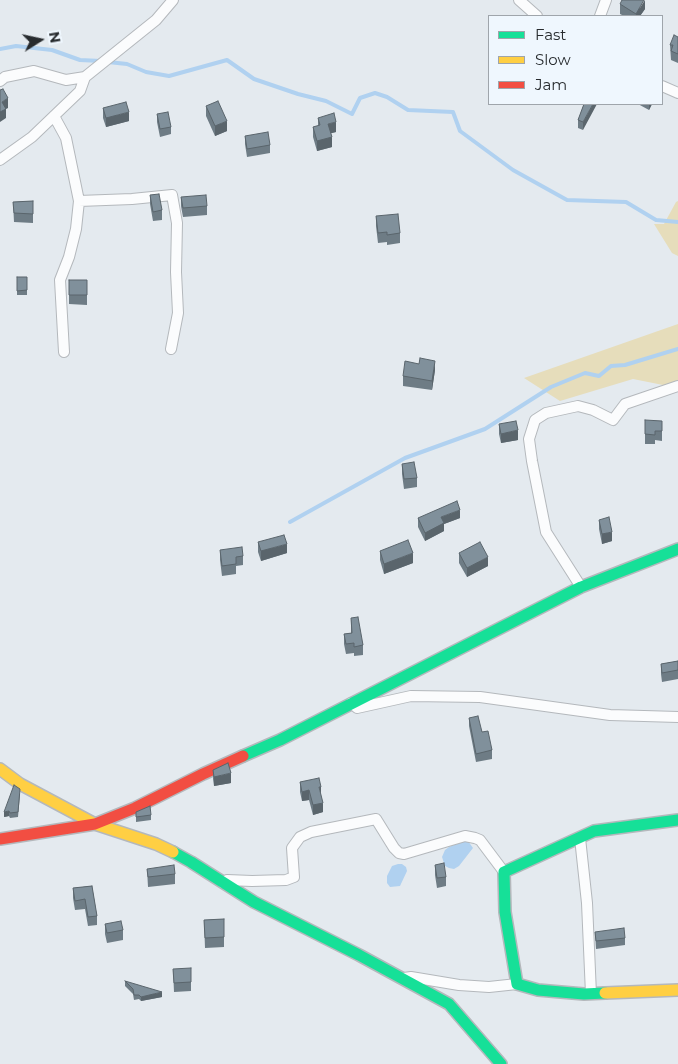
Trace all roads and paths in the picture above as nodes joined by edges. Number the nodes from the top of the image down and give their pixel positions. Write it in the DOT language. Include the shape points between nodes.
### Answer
graph roads {
  1 [pos="173,0"];
  2 [pos="519,0"];
  3 [pos="606,0"];
  4 [pos="536,15"];
  5 [pos="600,15"];
  6 [pos="85,77"];
  7 [pos="0,80"];
  8 [pos="663,86"];
  9 [pos="678,93"];
  10 [pos="54,116"];
  11 [pos="0,160"];
  12 [pos="79,201"];
  13 [pos="171,349"];
  14 [pos="64,352"];
  15 [pos="678,386"];
  16 [pos="678,549"];
  17 [pos="580,587"];
  18 [pos="351,703"];
  19 [pos="678,717"];
  20 [pos="0,769"];
  21 [pos="678,820"];
  22 [pos="94,824"];
  23 [pos="580,838"];
  24 [pos="0,839"];
  25 [pos="504,872"];
  26 [pos="222,883"];
  27 [pos="400,978"];
  28 [pos="517,984"];
  29 [pos="678,990"];
  30 [pos="591,994"];
  31 [pos="501,1064"];
  1 -- 6 [label="street" via="156,20"];
  2 -- 4 [label="street"];
  3 -- 5 [label="street"];
  6 -- 7 [label="street" via="66,80 34,71 5,76"];
  6 -- 10 [label="street" via="80,92"];
  8 -- 9 [label="street"];
  10 -- 11 [label="street"];
  10 -- 12 [label="street" via="66,138"];
  12 -- 13 [label="street" via="172,195 177,222 178,313"];
  12 -- 14 [label="street" via="76,229 60,280"];
  15 -- 17 [label="street" via="625,404 613,420 578,406 546,413 535,420 529,439 546,532"];
  16 -- 17 [label="street"];
  17 -- 18 [label="street"];
  18 -- 19 [label="street" via="356,708 411,696 480,697 610,715"];
  18 -- 22 [label="street" via="280,740"];
  20 -- 22 [label="street" via="20,784"];
  21 -- 23 [label="street" via="594,831"];
  22 -- 24 [label="street"];
  22 -- 26 [label="street" via="156,844"];
  23 -- 25 [label="street"];
  23 -- 30 [label="street"];
  25 -- 26 [label="street" via="480,840 465,836 399,853 376,819 300,837 292,848 294,877 286,880 227,880"];
  25 -- 28 [label="street" via="505,912"];
  26 -- 27 [label="street"];
  27 -- 28 [label="street" via="489,987"];
  27 -- 31 [label="street" via="449,1004"];
  28 -- 30 [label="street" via="538,990"];
  29 -- 30 [label="street"];
}
